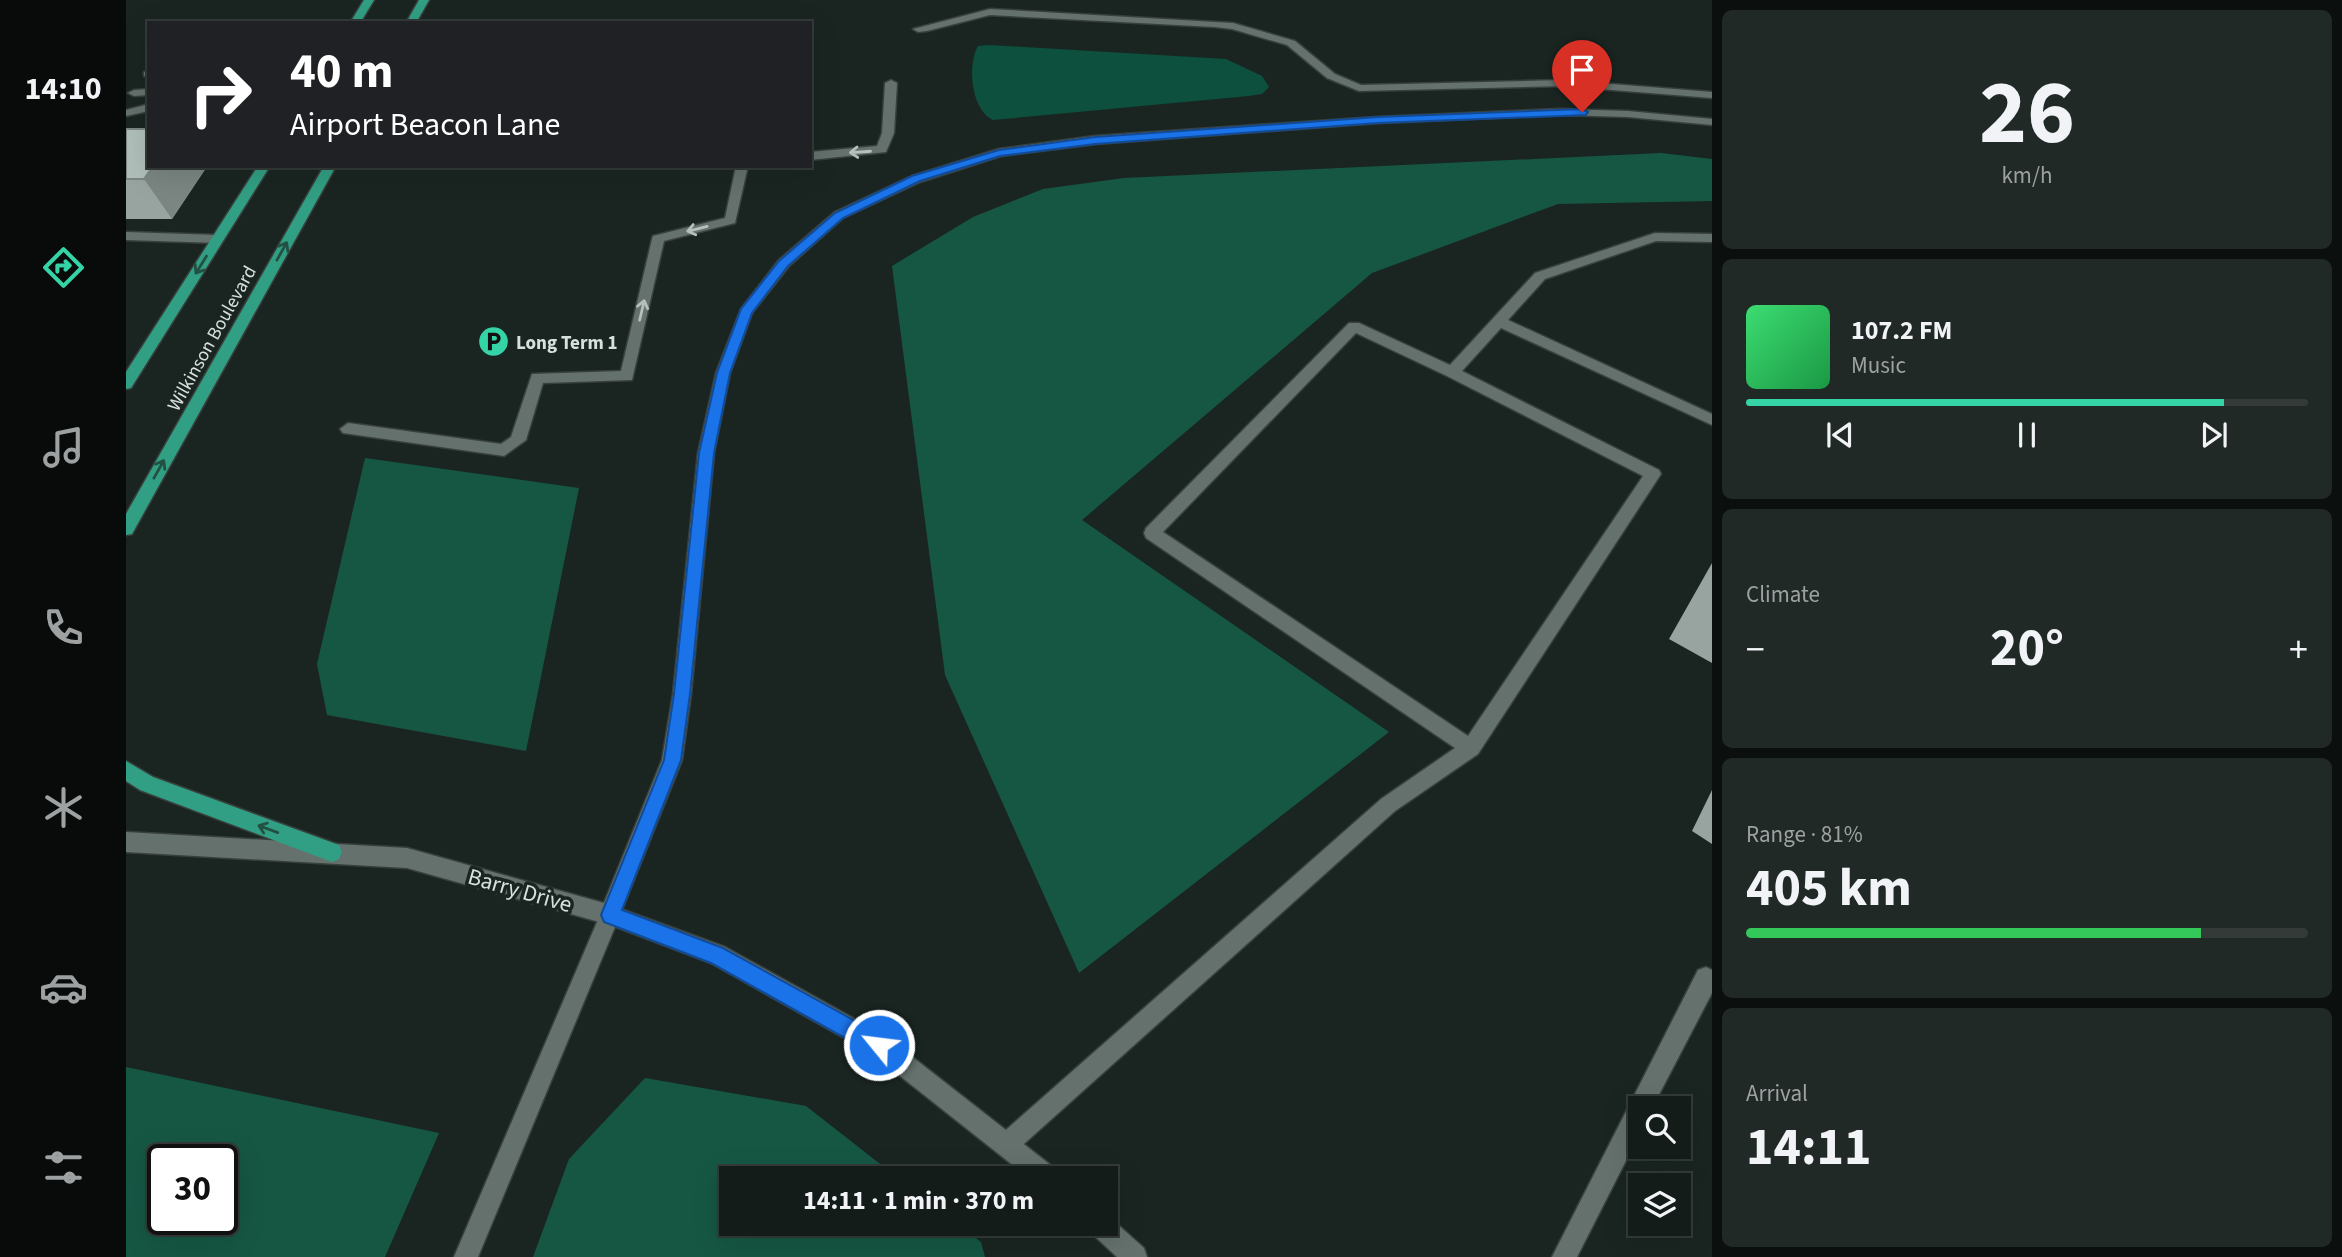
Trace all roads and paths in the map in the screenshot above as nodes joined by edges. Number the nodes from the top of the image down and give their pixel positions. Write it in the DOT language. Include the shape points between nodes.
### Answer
graph roads {
  1 [pos="369,0"];
  2 [pos="424,0"];
  3 [pos="356,21"];
  4 [pos="412,21"];
  5 [pos="918,29"];
  6 [pos="147,81"];
  7 [pos="891,83"];
  8 [pos="134,93"];
  9 [pos="1712,95"];
  10 [pos="147,104"];
  11 [pos="147,105"];
  12 [pos="126,107"];
  13 [pos="126,113"];
  14 [pos="1712,122"];
  15 [pos="815,155"];
  16 [pos="263,168"];
  17 [pos="329,168"];
  18 [pos="742,168"];
  19 [pos="126,236"];
  20 [pos="1712,238"];
  21 [pos="218,239"];
  22 [pos="1498,321"];
  23 [pos="1452,372"];
  24 [pos="126,384"];
  25 [pos="1712,420"];
  26 [pos="348,429"];
  27 [pos="126,529"];
  28 [pos="1471,748"];
  29 [pos="126,770"];
  30 [pos="126,842"];
  31 [pos="332,852"];
  32 [pos="611,915"];
  33 [pos="1712,982"];
  34 [pos="1646,1096"];
  35 [pos="1628,1132"];
  36 [pos="1007,1144"];
  37 [pos="1034,1166"];
  38 [pos="1113,1236"];
  39 [pos="466,1257"];
  40 [pos="1135,1257"];
  41 [pos="1564,1257"];
  1 -- 3 [label="main road"];
  2 -- 4 [label="main road"];
  5 -- 9 [label="street" via="990,12 1215,24 1291,43 1331,76 1359,88 1562,83"];
  6 -- 8 [label="street"];
  7 -- 15 [label="street, one-way" via="888,133 882,149"];
  10 -- 12 [label="street"];
  11 -- 13 [label="street"];
  14 -- 32 [label="street" via="1560,111 1095,141 999,153 916,179 839,215 783,263 746,312 723,373 706,453 672,760"];
  16 -- 21 [label="main road"];
  27 -- 17 [label="main road, Wilkinson Boulevard, one-way"];
  18 -- 26 [label="street" via="731,220 658,239 627,376 537,377 519,440 504,450"];
  19 -- 21 [label="street"];
  20 -- 22 [label="street" via="1655,237 1540,276"];
  21 -- 24 [label="main road, one-way"];
  22 -- 23 [label="street"];
  22 -- 25 [label="street"];
  23 -- 28 [label="street" via="1653,474"];
  23 -- 28 [label="street" via="1354,326 1152,533"];
  28 -- 36 [label="street" via="1388,805"];
  31 -- 29 [label="main road, one-way" via="147,783"];
  30 -- 31 [label="street, Barry Drive"];
  31 -- 32 [label="street, Barry Drive" via="407,858"];
  32 -- 36 [label="street, Barry Drive" via="717,955 879,1045"];
  32 -- 39 [label="street"];
  33 -- 34 [label="street" via="1706,978"];
  35 -- 41 [label="street"];
  36 -- 37 [label="street, Barry Drive"];
  38 -- 40 [label="street"];
}
